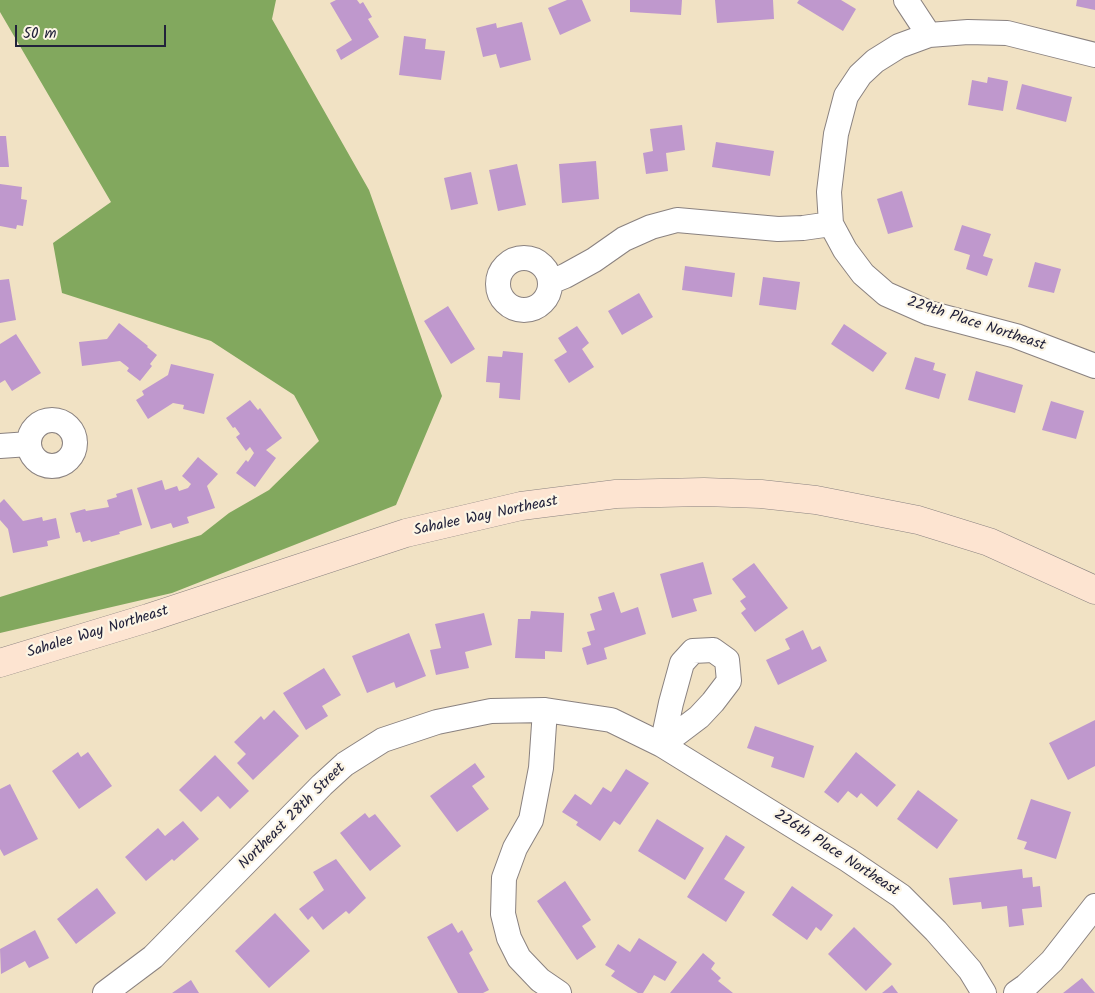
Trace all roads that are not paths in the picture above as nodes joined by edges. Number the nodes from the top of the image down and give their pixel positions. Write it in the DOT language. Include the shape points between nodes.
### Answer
graph roads {
  1 [pos="906,0"];
  2 [pos="929,35"];
  3 [pos="1095,55"];
  4 [pos="831,224"];
  5 [pos="550,282"];
  6 [pos="1095,366"];
  7 [pos="29,444"];
  8 [pos="0,446"];
  9 [pos="1095,590"];
  10 [pos="0,663"];
  11 [pos="545,710"];
  12 [pos="662,745"];
  13 [pos="1095,906"];
  14 [pos="105,993"];
  15 [pos="559,993"];
  16 [pos="984,993"];
  17 [pos="1016,993"];
  1 -- 2 [label="street"];
  2 -- 3 [label="street, 229th Place Northeast" via="1007,33"];
  2 -- 4 [label="street, 229th Place Northeast" via="899,46 875,61 860,74 846,96 831,167"];
  4 -- 5 [label="street" via="778,229 677,220 624,239 594,260"];
  4 -- 6 [label="street, 229th Place Northeast" via="863,274 886,294 929,313 1016,336"];
  7 -- 8 [label="street"];
  9 -- 10 [label="main road, Sahalee Way Northeast" via="988,542 918,520 816,500 761,494 616,494 522,506 406,533"];
  11 -- 12 [label="street, Northeast 28th Street" via="611,720"];
  11 -- 14 [label="street, Northeast 28th Street" via="491,710 437,722 383,740 345,764 153,957"];
  11 -- 15 [label="street" via="541,768 531,820 515,848 504,878 502,914 519,958 540,980"];
  12 -- 16 [label="street, 226th Place Northeast" via="901,896 970,970"];
  13 -- 17 [label="street" via="1052,961"];
}
